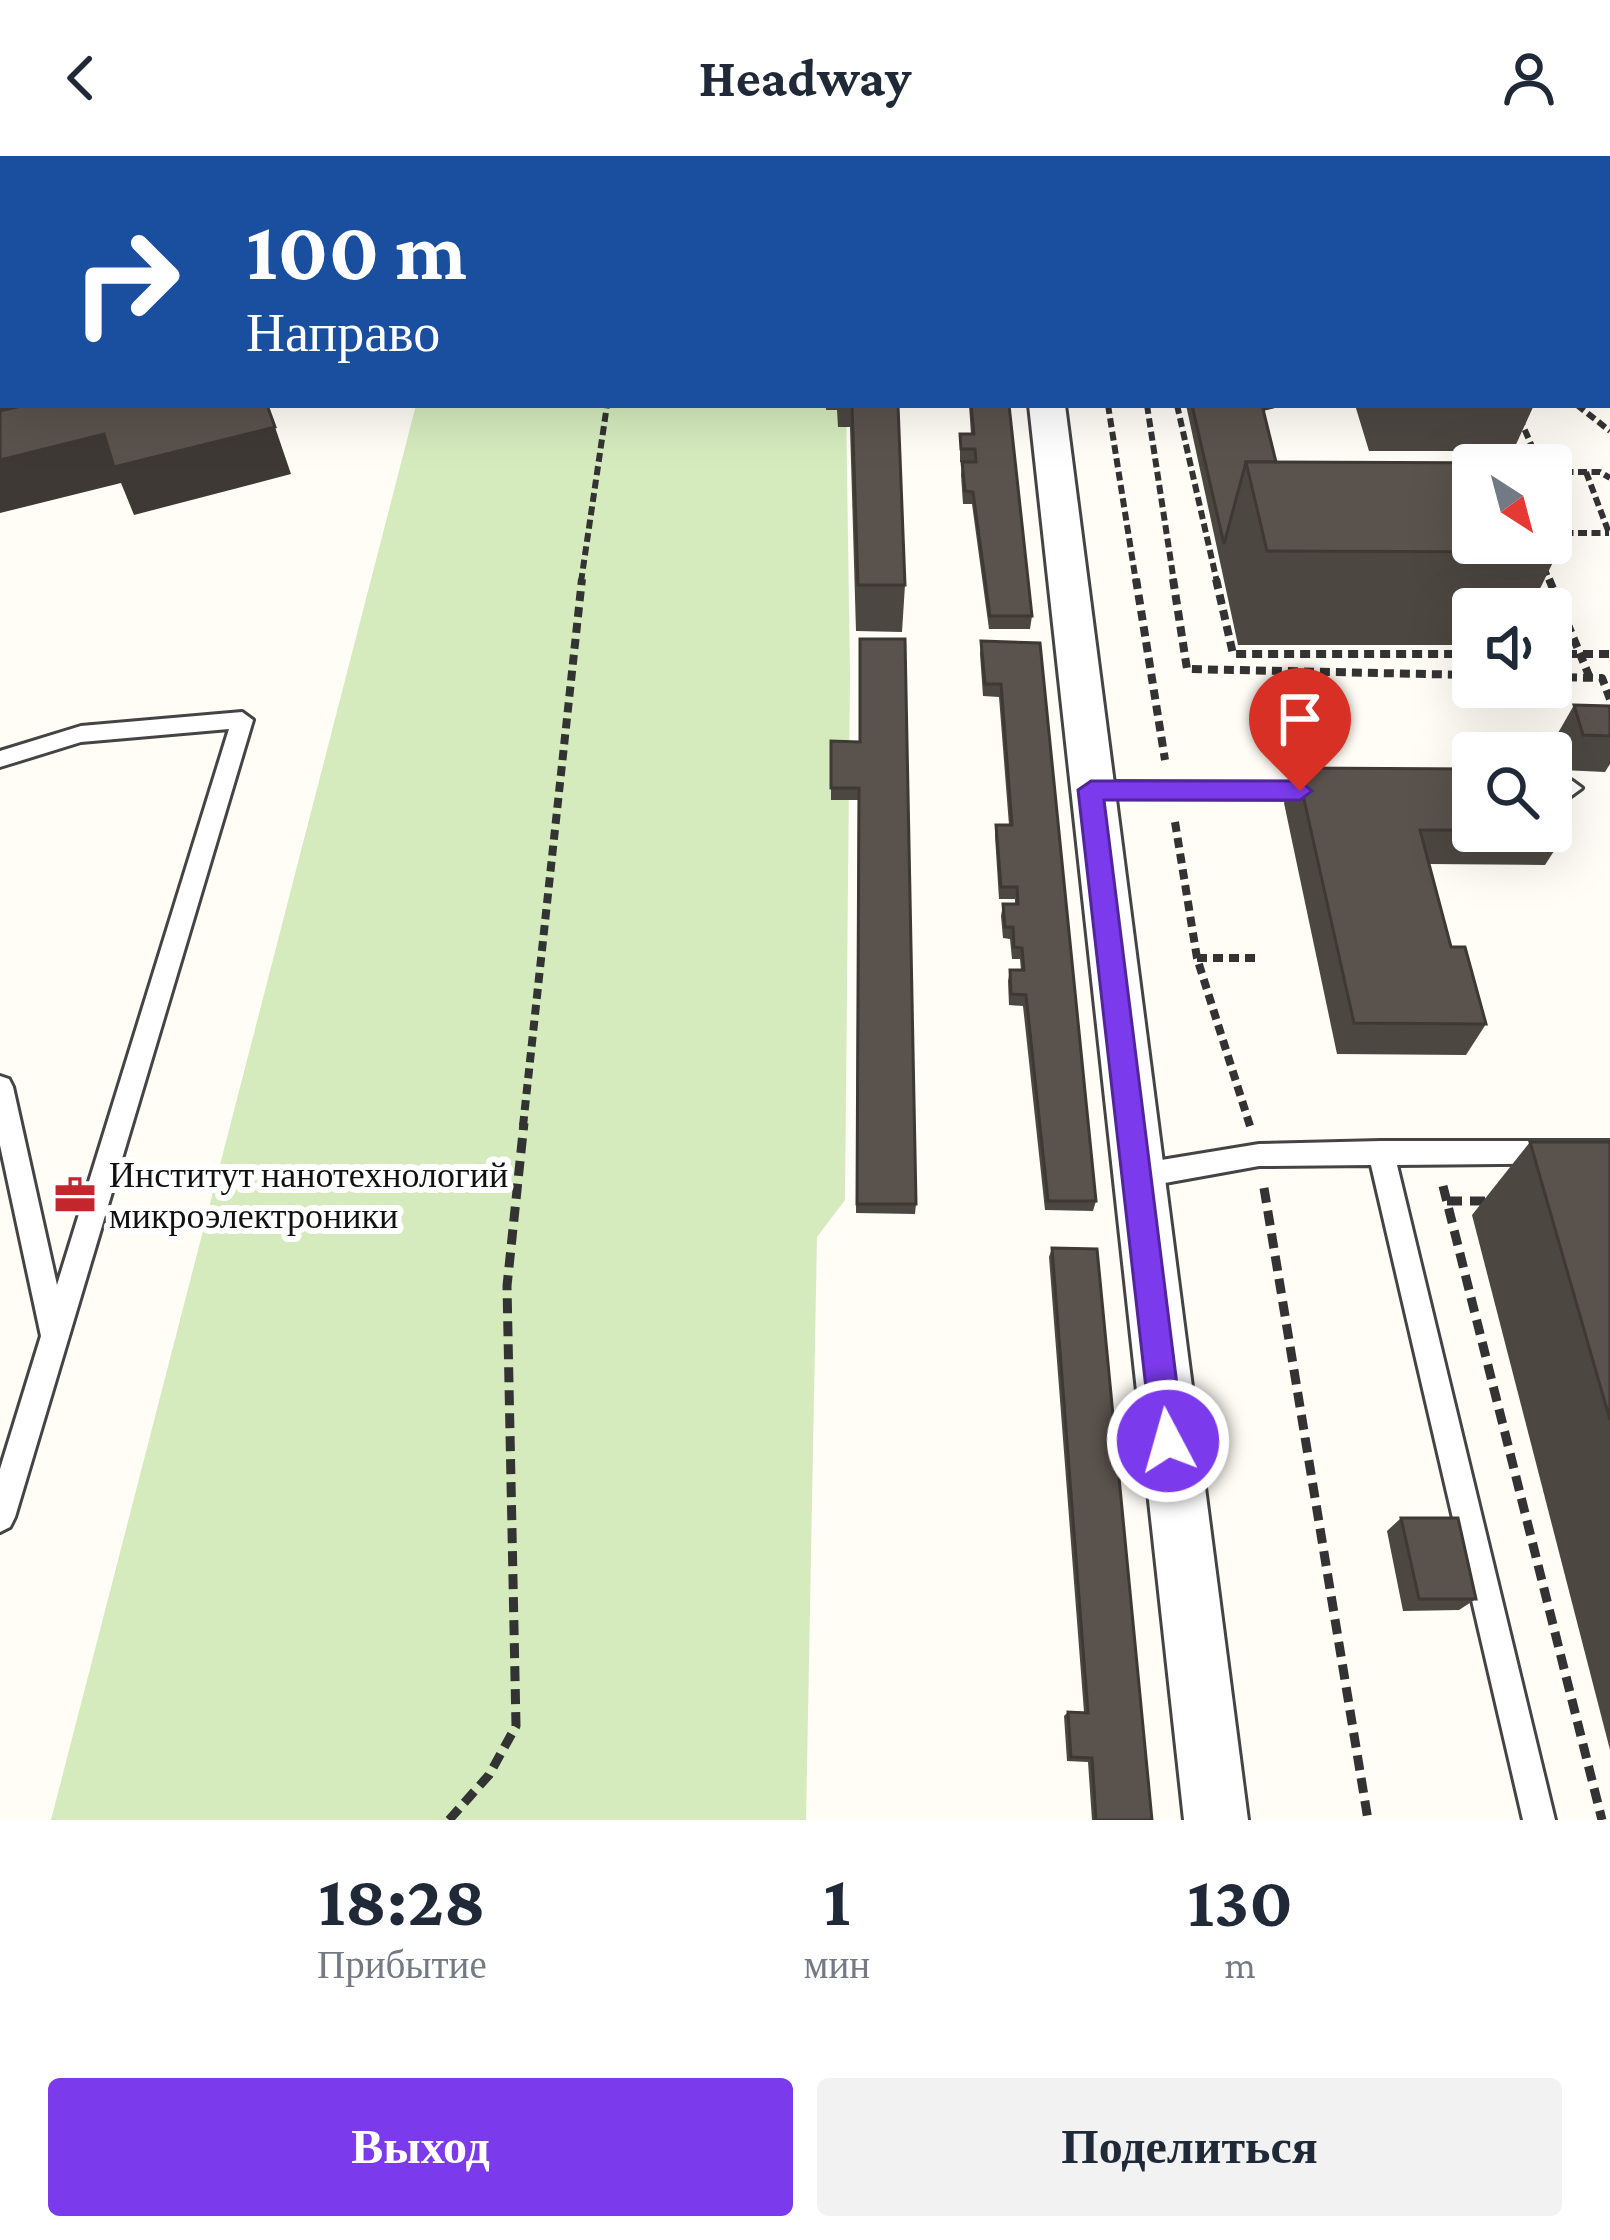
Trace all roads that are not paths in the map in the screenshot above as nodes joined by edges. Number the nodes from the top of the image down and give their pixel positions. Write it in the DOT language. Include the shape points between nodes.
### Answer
graph roads {
  1 [pos="1047,408"];
  2 [pos="0,758"];
  3 [pos="1091,790"];
  4 [pos="1333,790"];
  5 [pos="0,1087"];
  6 [pos="1381,1152"];
  7 [pos="1610,1152"];
  8 [pos="1137,1176"];
  9 [pos="56,1339"];
  10 [pos="0,1517"];
  11 [pos="1216,1820"];
  12 [pos="1539,1820"];
  1 -- 3 [label="street"];
  2 -- 9 [label="lane" via="81,734 242,720"];
  3 -- 4 [label="lane"];
  3 -- 8 [label="street"];
  5 -- 9 [label="lane"];
  6 -- 7 [label="lane"];
  6 -- 8 [label="lane" via="1259,1155"];
  6 -- 12 [label="lane"];
  8 -- 11 [label="street"];
  9 -- 10 [label="lane"];
}
